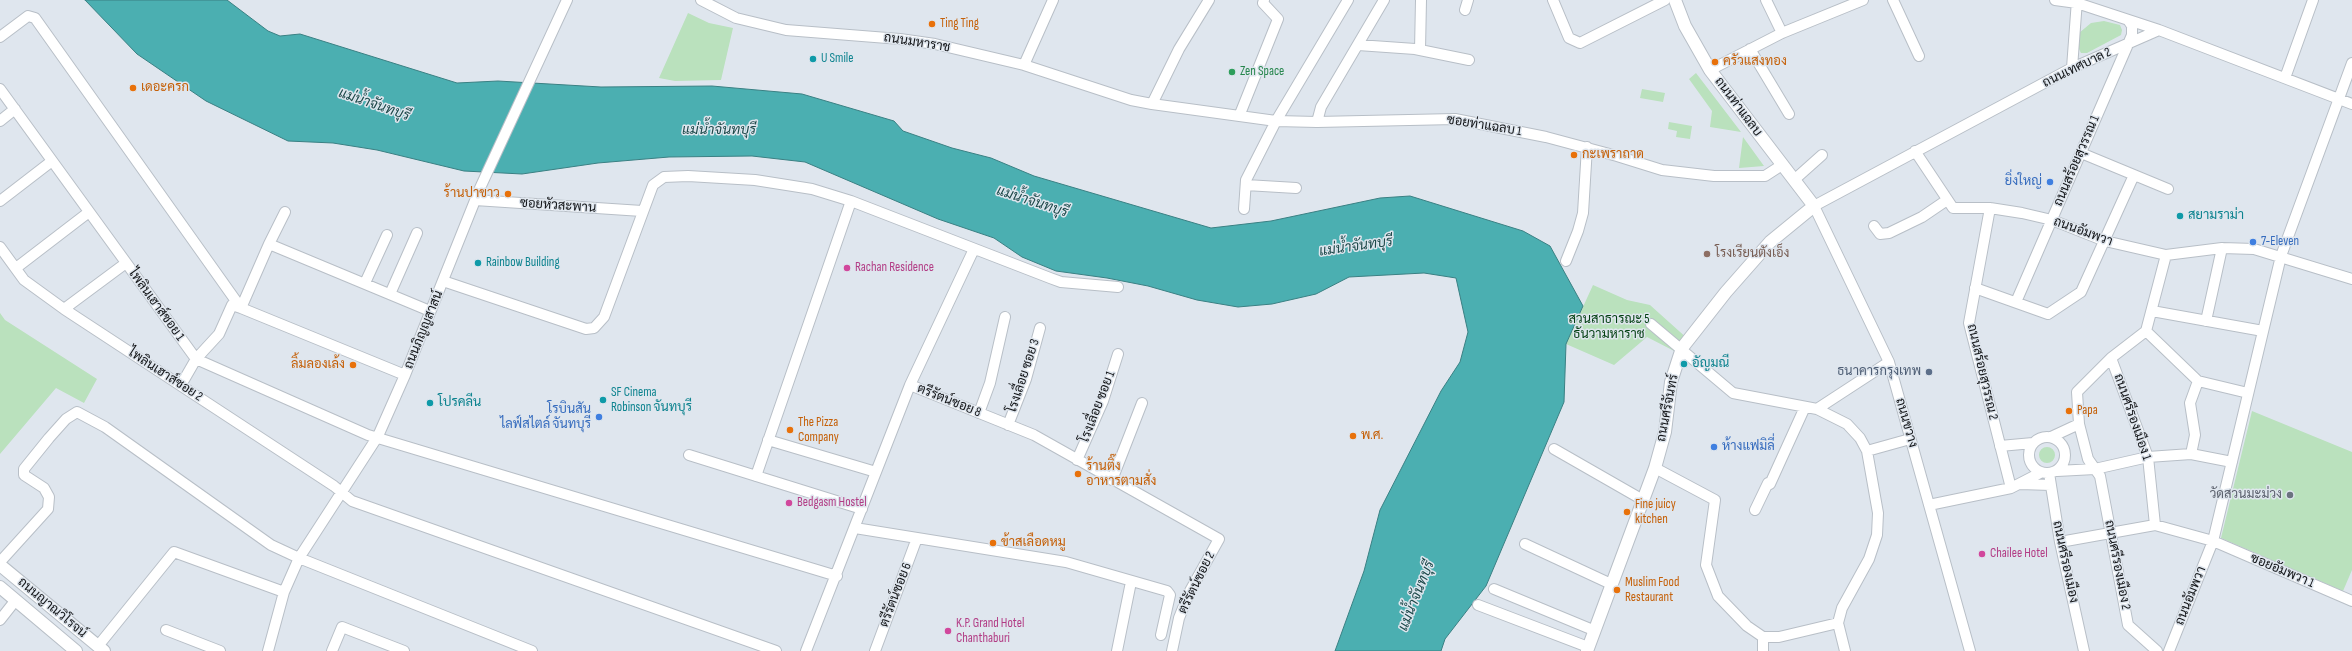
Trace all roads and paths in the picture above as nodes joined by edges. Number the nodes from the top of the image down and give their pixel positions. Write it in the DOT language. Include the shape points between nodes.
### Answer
graph roads {
  1 [pos="567,0"];
  2 [pos="701,0"];
  3 [pos="1053,0"];
  4 [pos="1209,0"];
  5 [pos="1264,0"];
  6 [pos="1348,0"];
  7 [pos="1384,0"];
  8 [pos="1421,0"];
  9 [pos="1553,0"];
  10 [pos="1665,0"];
  11 [pos="1675,0"];
  12 [pos="1766,0"];
  13 [pos="1863,0"];
  14 [pos="1893,0"];
  15 [pos="2055,0"];
  16 [pos="2313,0"];
  17 [pos="2077,1"];
  18 [pos="2098,11"];
  19 [pos="2128,20"];
  20 [pos="2075,30"];
  21 [pos="2159,30"];
  22 [pos="1782,33"];
  23 [pos="0,37"];
  24 [pos="2128,43"];
  25 [pos="1358,45"];
  26 [pos="1750,49"];
  27 [pos="2074,49"];
  28 [pos="1420,50"];
  29 [pos="1919,56"];
  30 [pos="1470,60"];
  31 [pos="2091,60"];
  32 [pos="2352,63"];
  33 [pos="1024,65"];
  34 [pos="2072,68"];
  35 [pos="1710,70"];
  36 [pos="2285,78"];
  37 [pos="0,90"];
  38 [pos="2339,98"];
  39 [pos="1132,100"];
  40 [pos="1152,104"];
  41 [pos="2352,104"];
  42 [pos="15,109"];
  43 [pos="1240,114"];
  44 [pos="1789,114"];
  45 [pos="0,120"];
  46 [pos="1276,121"];
  47 [pos="1317,122"];
  48 [pos="1587,147"];
  49 [pos="1915,151"];
  50 [pos="2081,153"];
  51 [pos="1822,155"];
  52 [pos="52,161"];
  53 [pos="1782,165"];
  54 [pos="2134,175"];
  55 [pos="1794,180"];
  56 [pos="1246,185"];
  57 [pos="1296,188"];
  58 [pos="2168,189"];
  59 [pos="475,200"];
  60 [pos="1947,200"];
  61 [pos="0,201"];
  62 [pos="851,202"];
  63 [pos="1814,206"];
  64 [pos="1990,208"];
  65 [pos="1244,210"];
  66 [pos="642,211"];
  67 [pos="89,212"];
  68 [pos="285,212"];
  69 [pos="2052,220"];
  70 [pos="1874,226"];
  71 [pos="417,233"];
  72 [pos="387,235"];
  73 [pos="2105,242"];
  74 [pos="269,244"];
  75 [pos="0,247"];
  76 [pos="2222,248"];
  77 [pos="974,249"];
  78 [pos="2166,255"];
  79 [pos="2281,256"];
  80 [pos="1566,261"];
  81 [pos="126,263"];
  82 [pos="16,268"];
  83 [pos="2352,279"];
  84 [pos="443,282"];
  85 [pos="365,283"];
  86 [pos="1118,287"];
  87 [pos="1975,288"];
  88 [pos="390,294"];
  89 [pos="2016,302"];
  90 [pos="240,308"];
  91 [pos="64,309"];
  92 [pos="430,311"];
  93 [pos="2152,311"];
  94 [pos="1005,316"];
  95 [pos="2206,321"];
  96 [pos="1650,324"];
  97 [pos="1040,328"];
  98 [pos="2146,331"];
  99 [pos="2263,331"];
  100 [pos="1682,348"];
  101 [pos="1118,354"];
  102 [pos="2111,358"];
  103 [pos="196,359"];
  104 [pos="1889,362"];
  105 [pos="405,375"];
  106 [pos="2198,381"];
  107 [pos="181,385"];
  108 [pos="910,385"];
  109 [pos="2248,394"];
  110 [pos="1142,403"];
  111 [pos="1805,407"];
  112 [pos="1817,409"];
  113 [pos="979,413"];
  114 [pos="2079,424"];
  115 [pos="1008,425"];
  116 [pos="378,436"];
  117 [pos="2051,437"];
  118 [pos="1910,439"];
  119 [pos="768,440"];
  120 [pos="2033,443"];
  121 [pos="2000,446"];
  122 [pos="1554,449"];
  123 [pos="1867,450"];
  124 [pos="2191,454"];
  125 [pos="689,455"];
  126 [pos="2148,457"];
  127 [pos="1077,460"];
  128 [pos="2232,462"];
  129 [pos="1654,468"];
  130 [pos="2095,469"];
  131 [pos="876,472"];
  132 [pos="2049,472"];
  133 [pos="756,476"];
  134 [pos="1112,480"];
  135 [pos="2051,485"];
  136 [pos="2014,486"];
  137 [pos="341,492"];
  138 [pos="1643,500"];
  139 [pos="1929,505"];
  140 [pos="862,508"];
  141 [pos="1755,510"];
  142 [pos="2155,524"];
  143 [pos="855,528"];
  144 [pos="2111,533"];
  145 [pos="918,538"];
  146 [pos="1219,539"];
  147 [pos="2060,542"];
  148 [pos="2212,542"];
  149 [pos="1524,544"];
  150 [pos="299,558"];
  151 [pos="0,563"];
  152 [pos="837,576"];
  153 [pos="1131,582"];
  154 [pos="1611,584"];
  155 [pos="0,587"];
  156 [pos="1494,589"];
  157 [pos="284,592"];
  158 [pos="15,601"];
  159 [pos="2352,601"];
  160 [pos="1478,605"];
  161 [pos="0,620"];
  162 [pos="1838,623"];
  163 [pos="166,630"];
  164 [pos="1593,630"];
  165 [pos="1161,636"];
  166 [pos="1763,637"];
  167 [pos="383,647"];
  168 [pos="101,648"];
  169 [pos="1587,649"];
  170 [pos="76,651"];
  171 [pos="220,651"];
  172 [pos="268,651"];
  173 [pos="332,651"];
  174 [pos="404,651"];
  175 [pos="532,651"];
  176 [pos="776,651"];
  177 [pos="806,651"];
  178 [pos="875,651"];
  179 [pos="1117,651"];
  180 [pos="1172,651"];
  181 [pos="1763,651"];
  182 [pos="1845,651"];
  183 [pos="1970,651"];
  184 [pos="2084,651"];
  185 [pos="2157,651"];
  186 [pos="2169,651"];
  1 -- 59 [label="street, ถนนภิญญสาสน์"];
  2 -- 33 [label="street, ถนนมหาราช" via="736,18 786,30 900,38"];
  3 -- 33 [label="street"];
  4 -- 40 [label="street" via="1179,48"];
  5 -- 43 [label="street" via="1263,3 1278,19"];
  6 -- 46 [label="street"];
  7 -- 25 [label="street"];
  8 -- 28 [label="street"];
  9 -- 10 [label="street" via="1569,38 1580,43"];
  11 -- 35 [label="main road, ถนนท่าแฉลบ" via="1685,26"];
  12 -- 22 [label="street"];
  13 -- 22 [label="street"];
  14 -- 29 [label="street"];
  15 -- 17 [label="street"];
  16 -- 36 [label="street"];
  17 -- 18 [label="street"];
  17 -- 20 [label="street"];
  18 -- 19 [label="street"];
  18 -- 20 [label="street" via="2085,14"];
  19 -- 21 [label="street"];
  19 -- 24 [label="street" via="2133,31"];
  20 -- 27 [label="street"];
  21 -- 24 [label="street, ถนนเทศบาล 2"];
  21 -- 36 [label="street"];
  22 -- 26 [label="street"];
  23 -- 90 [label="street" via="28,16 35,18"];
  24 -- 31 [label="street, ถนนเทศบาล 2"];
  24 -- 50 [label="street, ถนนสร้อยสุวรรณ 1"];
  25 -- 28 [label="street"];
  25 -- 47 [label="street" via="1321,107"];
  26 -- 35 [label="street"];
  26 -- 44 [label="street"];
  27 -- 31 [label="street" via="2080,58"];
  27 -- 34 [label="street"];
  28 -- 30 [label="street"];
  31 -- 34 [label="street, ถนนเทศบาล 2"];
  32 -- 38 [label="street"];
  33 -- 39 [label="street, ถนนมหาราช"];
  34 -- 49 [label="street, ถนนเทศบาล 2"];
  35 -- 53 [label="main road, ถนนท่าแฉลบ"];
  36 -- 38 [label="street"];
  37 -- 42 [label="street, ไพลินเฮาส์ซอย 1"];
  38 -- 41 [label="street"];
  38 -- 79 [label="street"];
  39 -- 40 [label="street, ซอยท่าแฉลบ 1"];
  40 -- 43 [label="street, ซอยท่าแฉลบ 1"];
  42 -- 45 [label="street"];
  42 -- 52 [label="street, ไพลินเฮาส์ซอย 1"];
  43 -- 46 [label="street, ซอยท่าแฉลบ 1"];
  46 -- 47 [label="street, ซอยท่าแฉลบ 1"];
  46 -- 56 [label="street" via="1246,180"];
  47 -- 48 [label="street, ซอยท่าแฉลบ 1" via="1455,119"];
  48 -- 53 [label="street, ซอยท่าแฉลบ 1" via="1662,170 1714,176 1765,176"];
  48 -- 80 [label="street" via="1583,213"];
  49 -- 60 [label="street"];
  49 -- 63 [label="street, ถนนเทศบาล 2"];
  50 -- 54 [label="street"];
  50 -- 69 [label="street, ถนนสร้อยสุวรรณ 1"];
  51 -- 55 [label="street"];
  52 -- 61 [label="street"];
  52 -- 67 [label="street, ไพลินเฮาส์ซอย 1"];
  53 -- 55 [label="main road, ถนนท่าแฉลบ"];
  54 -- 58 [label="street"];
  54 -- 73 [label="street"];
  55 -- 63 [label="main road, ถนนท่าแฉลบ"];
  56 -- 57 [label="street"];
  56 -- 65 [label="street"];
  59 -- 66 [label="street, ซอยหัวสะพาน"];
  59 -- 84 [label="street, ถนนภิญญสาสน์"];
  60 -- 64 [label="street, ถนนอัมพวา" via="1953,208"];
  60 -- 70 [label="street" via="1889,233 1880,234"];
  62 -- 66 [label="street" via="812,189 777,183 672,176 657,180"];
  62 -- 77 [label="street"];
  62 -- 119 [label="street"];
  63 -- 100 [label="main road, ถนนศรีจันทร์" via="1770,242"];
  63 -- 104 [label="street, ถนนขวาง"];
  64 -- 69 [label="street, ถนนอัมพวา"];
  64 -- 87 [label="street, ถนนสร้อยสุวรรณ 2"];
  66 -- 84 [label="street" via="604,317 594,328 586,329"];
  67 -- 81 [label="street, ไพลินเฮาส์ซอย 1"];
  67 -- 82 [label="street"];
  68 -- 74 [label="street"];
  69 -- 73 [label="street, ถนนอัมพวา"];
  69 -- 89 [label="street, ถนนสร้อยสุวรรณ 1"];
  71 -- 88 [label="street"];
  72 -- 85 [label="street"];
  73 -- 78 [label="street, ถนนอัมพวา"];
  73 -- 89 [label="street" via="2082,292 2048,314"];
  74 -- 85 [label="street"];
  74 -- 90 [label="street"];
  75 -- 82 [label="street, ไพลินเฮาส์ซอย 2"];
  76 -- 78 [label="street, ถนนอัมพวา"];
  76 -- 79 [label="street, ถนนอัมพวา" via="2254,249"];
  76 -- 95 [label="street"];
  77 -- 86 [label="street" via="1061,282"];
  77 -- 108 [label="street"];
  78 -- 93 [label="street"];
  79 -- 83 [label="street, ถนนอัมพวา"];
  79 -- 99 [label="street"];
  81 -- 91 [label="street"];
  81 -- 103 [label="street, ไพลินเฮาส์ซอย 1"];
  82 -- 91 [label="street, ไพลินเฮาส์ซอย 2" via="24,280"];
  84 -- 92 [label="street, ถนนภิญญสาสน์"];
  85 -- 88 [label="street"];
  87 -- 89 [label="street"];
  87 -- 121 [label="street, ถนนสร้อยสุวรรณ 2" via="1969,323"];
  88 -- 92 [label="street"];
  90 -- 103 [label="street" via="232,305 219,334"];
  90 -- 105 [label="street"];
  91 -- 107 [label="street, ไพลินเฮาส์ซอย 2"];
  92 -- 105 [label="street, ถนนภิญญสาสน์"];
  93 -- 95 [label="street"];
  93 -- 98 [label="street"];
  94 -- 113 [label="street" via="990,383"];
  95 -- 99 [label="street"];
  96 -- 100 [label="street"];
  97 -- 115 [label="street, โรงเลื่อย ซอย 3" via="1026,379"];
  98 -- 102 [label="street, ถนนศรีรองเมือง 2"];
  98 -- 106 [label="street"];
  99 -- 109 [label="street, ถนนอัมพวา"];
  100 -- 111 [label="street" via="1733,393"];
  100 -- 129 [label="main road, ถนนศรีจันทร์" via="1671,382 1665,432"];
  101 -- 127 [label="street, โรงเลื่อย ซอย 1" via="1103,401"];
  102 -- 114 [label="street, ถนนศรีรองเมือง 2" via="2077,392"];
  102 -- 126 [label="street, ถนนศรีรองเมือง 1"];
  103 -- 107 [label="street"];
  103 -- 116 [label="street" via="368,434"];
  104 -- 112 [label="street"];
  104 -- 118 [label="street, ถนนขวาง"];
  105 -- 116 [label="street, ถนนภิญญสาสน์"];
  106 -- 109 [label="street"];
  106 -- 124 [label="street" via="2190,404 2195,435"];
  107 -- 137 [label="street, ไพลินเฮาส์ซอย 2"];
  108 -- 113 [label="street, ตรีรัตน์ซอย 8"];
  108 -- 131 [label="street, ตรีรัตน์ซอย 8"];
  109 -- 128 [label="street, ถนนอัมพวา"];
  110 -- 134 [label="street"];
  111 -- 112 [label="street"];
  111 -- 141 [label="street" via="1770,484 1768,483"];
  112 -- 123 [label="street" via="1847,424"];
  113 -- 115 [label="street, ตรีรัตน์ซอย 8"];
  114 -- 117 [label="street"];
  114 -- 130 [label="street, ถนนศรีรองเมือง 2" via="2088,459"];
  115 -- 127 [label="street, ตรีรัตน์ซอย 8" via="1034,435"];
  116 -- 137 [label="street, ถนนภิญญสาสน์"];
  116 -- 152 [label="street"];
  117 -- 120 [label="street" via="2038,439"];
  117 -- 132 [label="street" via="2064,449 2064,462"];
  118 -- 123 [label="street"];
  118 -- 139 [label="street, ถนนขวาง"];
  119 -- 131 [label="street"];
  119 -- 133 [label="street"];
  120 -- 121 [label="street"];
  120 -- 132 [label="street" via="2028,454 2029,460 2035,470"];
  121 -- 136 [label="street, ถนนสร้อยสุวรรณ 2"];
  122 -- 138 [label="street"];
  123 -- 162 [label="street" via="1878,513 1878,535 1869,559 1842,608"];
  124 -- 126 [label="street"];
  124 -- 128 [label="street"];
  125 -- 133 [label="street"];
  126 -- 130 [label="street"];
  126 -- 142 [label="street, ถนนศรีรองเมือง 1"];
  127 -- 134 [label="street, ตรีรัตน์ซอย 8"];
  128 -- 148 [label="street, ถนนอัมพวา"];
  129 -- 138 [label="main road, ถนนศรีจันทร์"];
  129 -- 166 [label="street" via="1715,500 1706,565 1718,596 1747,626"];
  130 -- 132 [label="street"];
  130 -- 144 [label="street, ถนนศรีรองเมือง 2" via="2100,476"];
  131 -- 140 [label="street, ตรีรัตน์ซอย 8"];
  132 -- 135 [label="street, ถนนศรีรองเมือง"];
  132 -- 136 [label="street"];
  133 -- 140 [label="street"];
  134 -- 146 [label="street, ตรีรัตน์ซอย 8"];
  135 -- 136 [label="street"];
  135 -- 147 [label="street, ถนนศรีรองเมือง"];
  136 -- 139 [label="street"];
  137 -- 150 [label="street, ถนนภิญญสาสน์"];
  137 -- 176 [label="street, ไพลินเฮาส์ซอย 2" via="352,501"];
  138 -- 154 [label="main road, ถนนศรีจันทร์"];
  139 -- 183 [label="street, ถนนขวาง"];
  140 -- 143 [label="street, ตรีรัตน์ซอย 8"];
  142 -- 144 [label="street"];
  142 -- 148 [label="street, ซอยอัมพวา 1"];
  143 -- 145 [label="street"];
  143 -- 152 [label="street, ตรีรัตน์ซอย 8"];
  144 -- 147 [label="street"];
  144 -- 185 [label="street, ถนนศรีรองเมือง 2" via="2128,626"];
  145 -- 153 [label="street" via="1066,562"];
  145 -- 178 [label="street, ตรีรัตน์ซอย 6"];
  146 -- 180 [label="street, ตรีรัตน์ซอย 2" via="1190,591 1179,618"];
  147 -- 184 [label="street, ถนนศรีรองเมือง"];
  148 -- 159 [label="street, ซอยอัมพวา 1"];
  148 -- 186 [label="street, ถนนอัมพวา"];
  149 -- 154 [label="street"];
  150 -- 151 [label="street" via="271,545 105,427 77,412 66,419 24,469 24,475 44,488 50,498 48,508"];
  150 -- 157 [label="street, ถนนภิญญสาสน์"];
  150 -- 175 [label="street"];
  151 -- 168 [label="main road, ถนนญาณวิโรจน์"];
  152 -- 177 [label="street, ตรีรัตน์ซอย 8"];
  153 -- 165 [label="street" via="1169,592"];
  153 -- 179 [label="street"];
  154 -- 164 [label="main road, ถนนศรีจันทร์"];
  155 -- 158 [label="main road, ถนนญาณวิโรจน์"];
  156 -- 164 [label="street"];
  157 -- 168 [label="street" via="174,552"];
  157 -- 172 [label="street, ถนนภิญญสาสน์"];
  158 -- 161 [label="street"];
  158 -- 170 [label="main road, ถนนญาณวิโรจน์"];
  160 -- 169 [label="street"];
  162 -- 166 [label="street" via="1779,637"];
  162 -- 182 [label="street"];
  163 -- 171 [label="street"];
  164 -- 169 [label="main road, ถนนศรีจันทร์"];
  166 -- 181 [label="street"];
  167 -- 173 [label="street" via="342,627"];
  167 -- 174 [label="street"];
}
